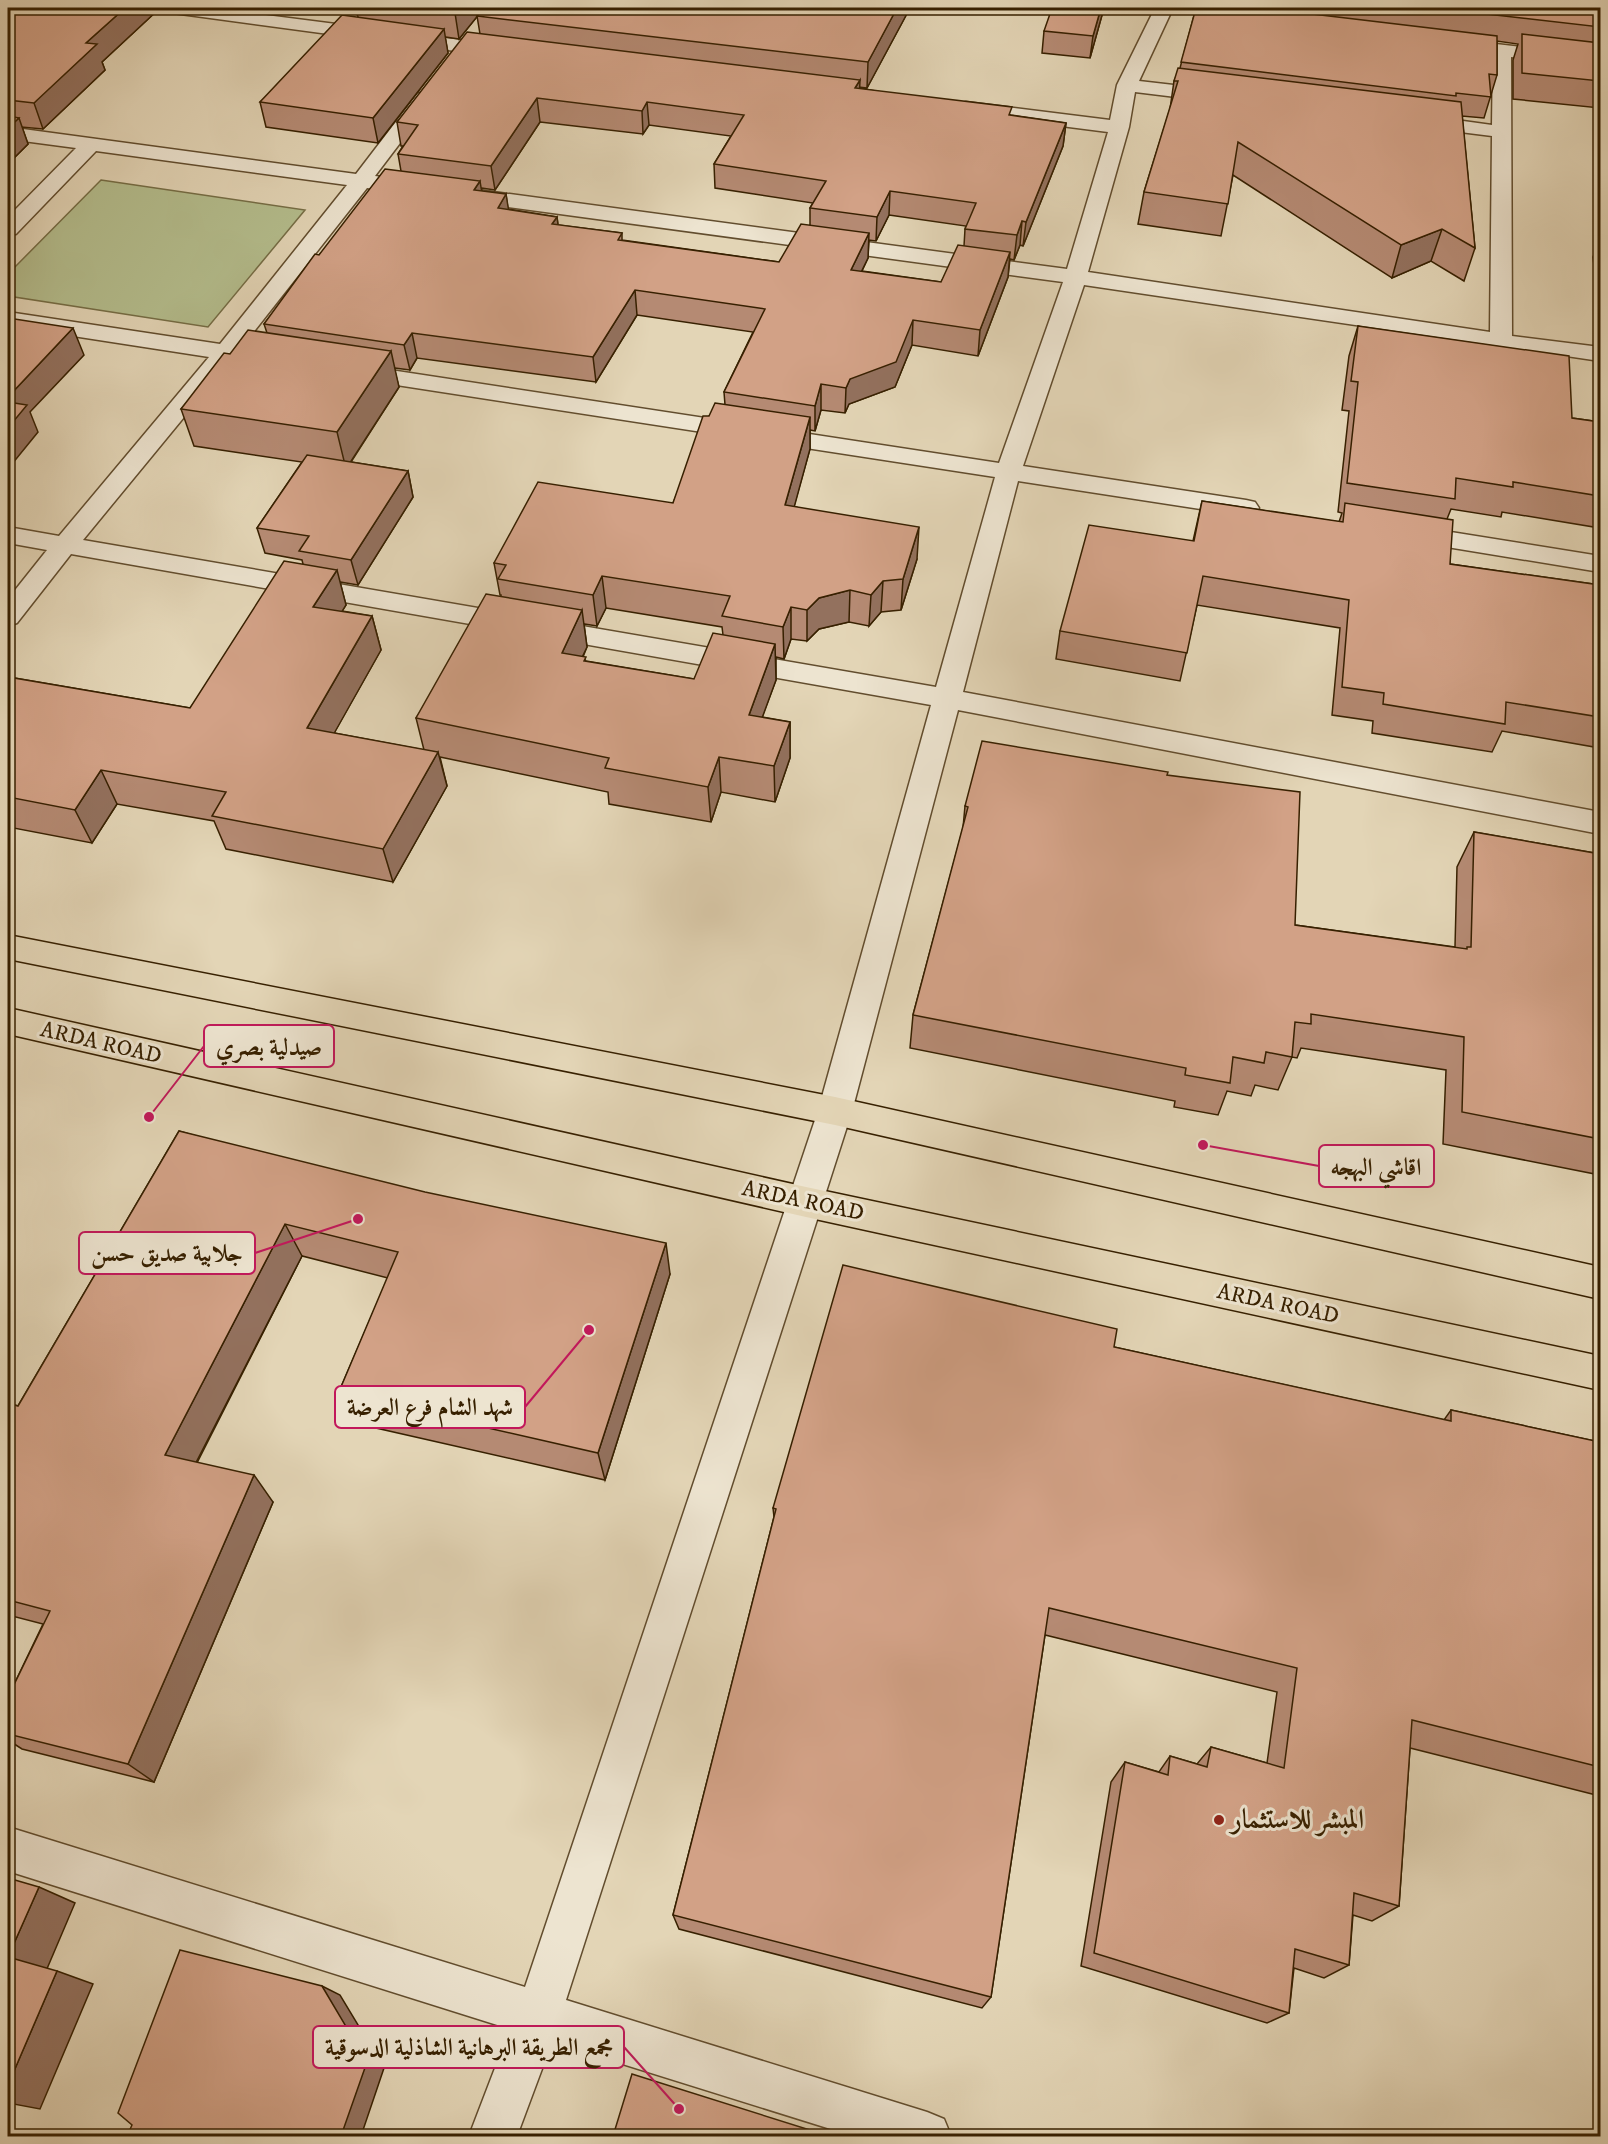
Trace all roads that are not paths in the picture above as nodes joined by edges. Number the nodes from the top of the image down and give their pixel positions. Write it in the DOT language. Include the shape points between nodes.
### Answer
graph roads {
  1 [pos="173,8"];
  2 [pos="1168,9"];
  3 [pos="483,23"];
  4 [pos="1432,43"];
  5 [pos="1502,52"];
  6 [pos="522,54"];
  7 [pos="1600,62"];
  8 [pos="450,65"];
  9 [pos="1127,85"];
  10 [pos="1233,98"];
  11 [pos="943,106"];
  12 [pos="1397,119"];
  13 [pos="1119,127"];
  14 [pos="1503,132"];
  15 [pos="8,133"];
  16 [pos="92,144"];
  17 [pos="362,181"];
  18 [pos="8,229"];
  19 [pos="1076,277"];
  20 [pos="8,319"];
  21 [pos="1501,341"];
  22 [pos="225,352"];
  23 [pos="1600,354"];
  24 [pos="295,363"];
  25 [pos="330,368"];
  26 [pos="1009,470"];
  27 [pos="1269,512"];
  28 [pos="1388,530"];
  29 [pos="8,535"];
  30 [pos="64,544"];
  31 [pos="1600,564"];
  32 [pos="8,617"];
  33 [pos="945,698"];
  34 [pos="1600,823"];
  35 [pos="8,947"];
  36 [pos="8,1022"];
  37 [pos="835,1111"];
  38 [pos="806,1202"];
  39 [pos="1600,1283"];
  40 [pos="1600,1373"];
  41 [pos="8,1849"];
  42 [pos="539,2014"];
  43 [pos="493,2136"];
  44 [pos="927,2136"];
  1 -- 8 [label="street"];
  2 -- 9 [label="street"];
  3 -- 8 [label="street"];
  4 -- 5 [label="street"];
  5 -- 7 [label="street"];
  5 -- 14 [label="street"];
  6 -- 8 [label="street"];
  8 -- 17 [label="street"];
  9 -- 10 [label="street"];
  9 -- 13 [label="street"];
  11 -- 13 [label="street"];
  12 -- 14 [label="street"];
  13 -- 19 [label="street"];
  14 -- 21 [label="street"];
  15 -- 16 [label="street"];
  16 -- 17 [label="street"];
  16 -- 18 [label="street"];
  17 -- 19 [label="street"];
  17 -- 22 [label="street"];
  19 -- 21 [label="street"];
  19 -- 26 [label="street"];
  20 -- 22 [label="street"];
  21 -- 23 [label="street"];
  22 -- 24 [label="street"];
  22 -- 30 [label="street"];
  25 -- 26 [label="street"];
  26 -- 27 [label="street"];
  26 -- 33 [label="street"];
  28 -- 31 [label="street"];
  29 -- 30 [label="street"];
  30 -- 32 [label="street"];
  30 -- 33 [label="street"];
  33 -- 34 [label="street"];
  33 -- 37 [label="street"];
  35 -- 37 [label="main road"];
  36 -- 38 [label="main road, ARDA ROAD"];
  37 -- 38 [label="street"];
  37 -- 39 [label="main road"];
  38 -- 40 [label="main road, ARDA ROAD"];
  38 -- 42 [label="street"];
  41 -- 42 [label="street"];
  42 -- 43 [label="street"];
  42 -- 44 [label="street"];
}
